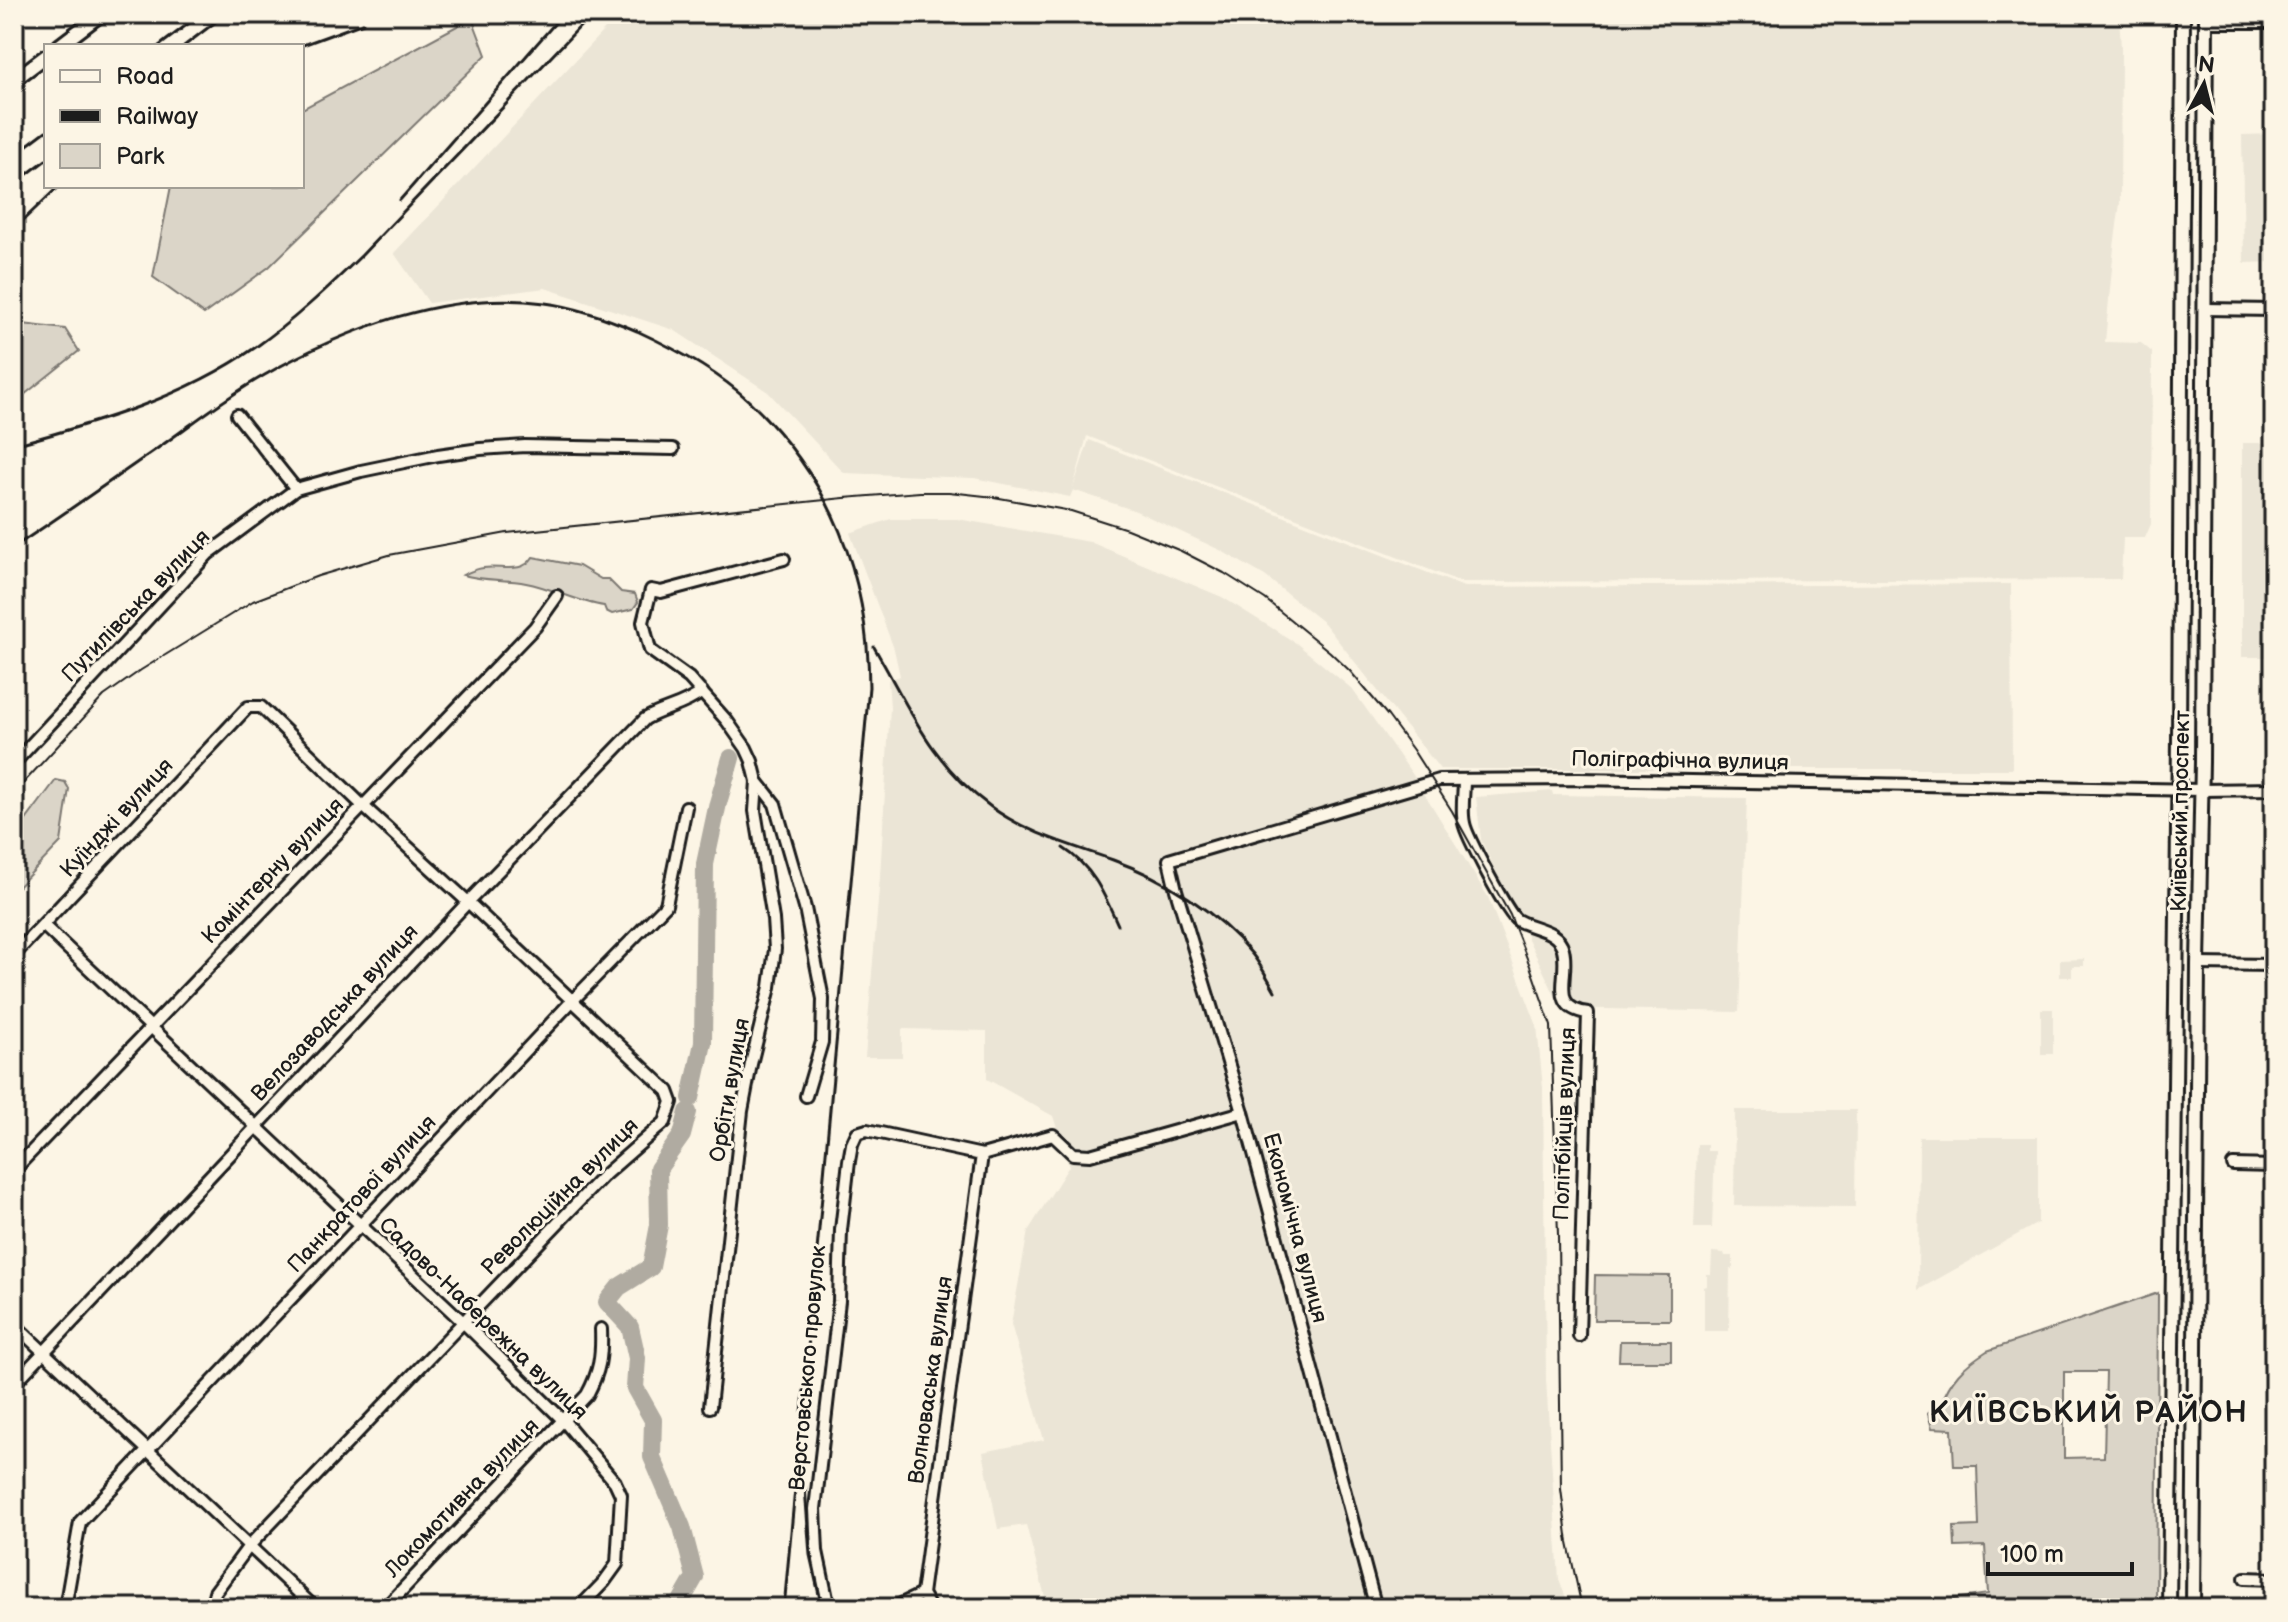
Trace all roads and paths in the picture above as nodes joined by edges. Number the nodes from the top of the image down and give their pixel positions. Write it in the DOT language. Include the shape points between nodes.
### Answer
graph roads {
  1 [pos="101,14"];
  2 [pos="2183,14"];
  3 [pos="2206,18"];
  4 [pos="2274,22"];
  5 [pos="62,44"];
  6 [pos="2183,53"];
  7 [pos="2205,54"];
  8 [pos="44,58"];
  9 [pos="14,80"];
  10 [pos="2205,309"];
  11 [pos="2274,310"];
  12 [pos="237,415"];
  13 [pos="673,449"];
  14 [pos="296,489"];
  15 [pos="784,559"];
  16 [pos="557,596"];
  17 [pos="702,692"];
  18 [pos="248,707"];
  19 [pos="14,763"];
  20 [pos="1464,780"];
  21 [pos="757,781"];
  22 [pos="2178,789"];
  23 [pos="2274,789"];
  24 [pos="2202,790"];
  25 [pos="363,806"];
  26 [pos="686,807"];
  27 [pos="1169,860"];
  28 [pos="468,902"];
  29 [pos="43,925"];
  30 [pos="14,955"];
  31 [pos="2198,964"];
  32 [pos="2274,965"];
  33 [pos="572,1001"];
  34 [pos="150,1028"];
  35 [pos="806,1096"];
  36 [pos="1243,1112"];
  37 [pos="256,1127"];
  38 [pos="982,1155"];
  39 [pos="2233,1165"];
  40 [pos="2274,1166"];
  41 [pos="14,1170"];
  42 [pos="360,1227"];
  43 [pos="463,1322"];
  44 [pos="14,1324"];
  45 [pos="601,1329"];
  46 [pos="1579,1336"];
  47 [pos="44,1352"];
  48 [pos="14,1384"];
  49 [pos="710,1407"];
  50 [pos="564,1421"];
  51 [pos="148,1450"];
  52 [pos="249,1546"];
  53 [pos="2245,1578"];
  54 [pos="2274,1579"];
  55 [pos="922,1594"];
  56 [pos="65,1608"];
  57 [pos="211,1608"];
  58 [pos="315,1608"];
  59 [pos="385,1608"];
  60 [pos="579,1608"];
  61 [pos="829,1608"];
  62 [pos="893,1608"];
  63 [pos="930,1608"];
  64 [pos="1376,1608"];
  65 [pos="2169,1608"];
  66 [pos="2193,1608"];
  1 -- 5 [label="main road"];
  2 -- 6 [label="main road, Київський проспект"];
  3 -- 4 [label="street"];
  3 -- 7 [label="main road, Київський проспект"];
  6 -- 7 [label="main road" via="2198,43"];
  6 -- 22 [label="main road, Київський проспект"];
  7 -- 10 [label="main road, Київський проспект"];
  8 -- 9 [label="main road"];
  10 -- 11 [label="street"];
  10 -- 24 [label="main road, Київський проспект"];
  12 -- 14 [label="street"];
  13 -- 14 [label="street, Путилівська вулиця" via="480,449"];
  14 -- 19 [label="street, Путилівська вулиця" via="208,554"];
  15 -- 17 [label="street" via="661,592 651,590 643,622 650,650"];
  16 -- 25 [label="street, Комінтерну вулиця" via="535,627"];
  17 -- 21 [label="street" via="746,748"];
  17 -- 28 [label="street, Велозаводська вулиця" via="645,719"];
  18 -- 25 [label="street, Революційна вулиця" via="261,707"];
  18 -- 29 [label="street, Куїнджі вулиця"];
  20 -- 22 [label="street, Поліграфічна вулиця"];
  20 -- 27 [label="street, Поліграфічна вулиця" via="1434,782"];
  20 -- 46 [label="street, Політбійців вулиця" via="1465,830 1483,864 1515,919 1559,941 1563,997 1569,1007 1588,1013"];
  21 -- 35 [label="street" via="775,804 805,908 823,999 822,1042"];
  21 -- 49 [label="street, Орбіти вулиця" via="755,811 775,949 742,1111"];
  22 -- 24 [label="street, Поліграфічна вулиця"];
  22 -- 65 [label="main road, Київський проспект"];
  23 -- 24 [label="street, Поліграфічна вулиця"];
  24 -- 31 [label="main road, Київський проспект"];
  25 -- 28 [label="street, Революційна вулиця"];
  25 -- 34 [label="street, Комінтерну вулиця"];
  26 -- 33 [label="street, Панкратової вулиця" via="666,905"];
  27 -- 36 [label="street, Економічна вулиця"];
  28 -- 33 [label="street, Революційна вулиця"];
  28 -- 37 [label="street, Велозаводська вулиця"];
  29 -- 30 [label="street, Куїнджі вулиця"];
  29 -- 34 [label="street, Садово-Набережна вулиця"];
  31 -- 32 [label="street"];
  31 -- 66 [label="main road, Київський проспект"];
  33 -- 42 [label="street, Панкратової вулиця"];
  33 -- 43 [label="street, Революційна вулиця" via="668,1091 671,1110 665,1122 602,1177"];
  34 -- 37 [label="street, Садово-Набережна вулиця"];
  34 -- 41 [label="street, Комінтерну вулиця"];
  36 -- 38 [label="street" via="1090,1155 1073,1154 1053,1135"];
  36 -- 64 [label="street, Економічна вулиця"];
  37 -- 42 [label="street, Садово-Набережна вулиця"];
  37 -- 47 [label="street, Велозаводська вулиця"];
  38 -- 55 [label="street, Волноваська вулиця"];
  38 -- 61 [label="street, Верстовського провулок" via="867,1130 857,1133 852,1144 815,1509"];
  39 -- 40 [label="street"];
  42 -- 43 [label="street, Садово-Набережна вулиця"];
  42 -- 51 [label="street, Панкратової вулиця"];
  43 -- 50 [label="street, Садово-Набережна вулиця"];
  43 -- 52 [label="street, Революційна вулиця"];
  44 -- 47 [label="street"];
  45 -- 50 [label="street, Локомотивна вулиця" via="602,1357 594,1383"];
  47 -- 48 [label="street, Велозаводська вулиця"];
  47 -- 51 [label="street"];
  50 -- 59 [label="street, Локомотивна вулиця"];
  50 -- 60 [label="street, Садово-Набережна вулиця" via="621,1495 617,1564"];
  51 -- 52 [label="street"];
  51 -- 56 [label="street, Панкратової вулиця" via="80,1522"];
  52 -- 57 [label="street, Революційна вулиця" via="215,1592"];
  52 -- 58 [label="street"];
  53 -- 54 [label="street"];
  55 -- 62 [label="street"];
  55 -- 63 [label="street"];
}
